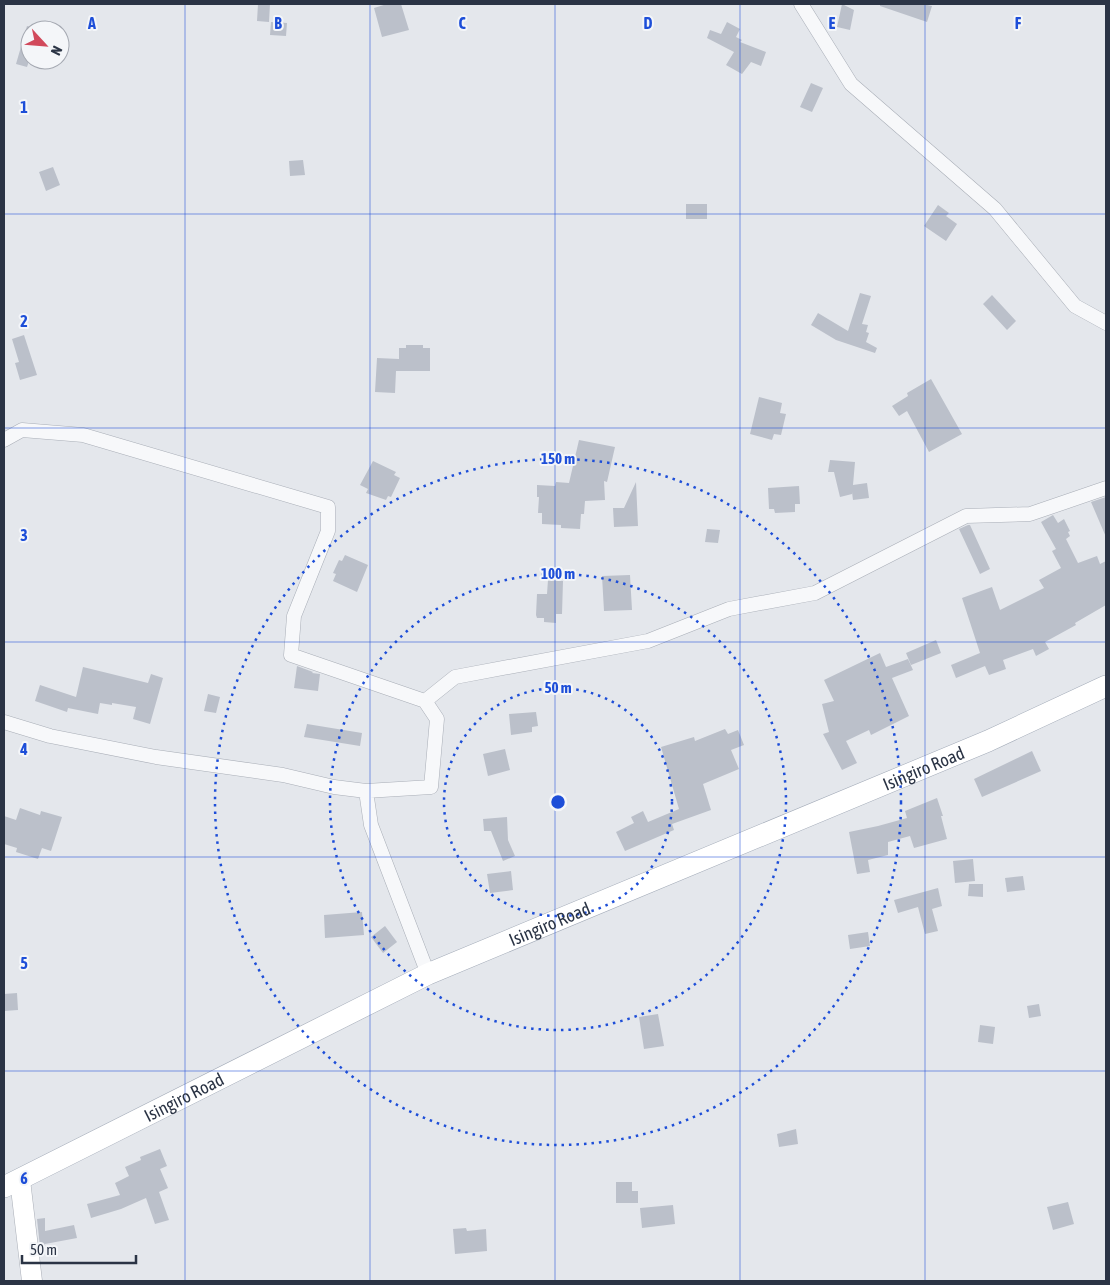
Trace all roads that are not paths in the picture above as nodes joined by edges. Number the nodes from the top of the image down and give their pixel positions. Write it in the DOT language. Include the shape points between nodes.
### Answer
graph roads {
  1 [pos="802,4"];
  2 [pos="1106,323"];
  3 [pos="4,440"];
  4 [pos="1106,488"];
  5 [pos="1106,686"];
  6 [pos="425,701"];
  7 [pos="4,722"];
  8 [pos="366,791"];
  9 [pos="428,974"];
  10 [pos="12,1184"];
  11 [pos="32,1281"];
  1 -- 2 [label="street" via="851,84 995,210 1075,306"];
  3 -- 6 [label="street" via="22,430 83,435 328,507 328,531 294,616 291,655"];
  4 -- 6 [label="street" via="1030,514 966,516 815,593 729,610 648,641 455,677"];
  5 -- 9 [label="main road, Isingiro Road" via="988,741"];
  6 -- 8 [label="street" via="437,718 431,788"];
  7 -- 8 [label="street" via="50,736 156,757 283,775"];
  8 -- 9 [label="street" via="371,825"];
  9 -- 10 [label="main road, Isingiro Road"];
  10 -- 11 [label="street"];
}
